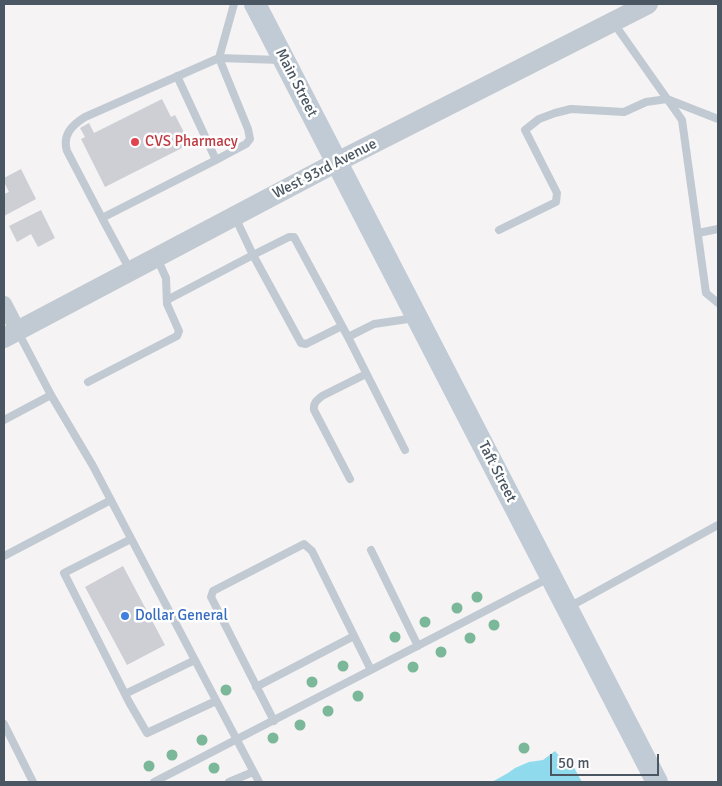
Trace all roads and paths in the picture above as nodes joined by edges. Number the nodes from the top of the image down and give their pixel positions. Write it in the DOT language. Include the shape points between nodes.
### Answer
graph roads {
  1 [pos="234,4"];
  2 [pos="255,4"];
  3 [pos="648,4"];
  4 [pos="612,22"];
  5 [pos="219,58"];
  6 [pos="284,60"];
  7 [pos="177,76"];
  8 [pos="667,99"];
  9 [pos="718,119"];
  10 [pos="216,160"];
  11 [pos="336,162"];
  12 [pos="234,216"];
  13 [pos="102,218"];
  14 [pos="718,229"];
  15 [pos="499,230"];
  16 [pos="698,233"];
  17 [pos="253,255"];
  18 [pos="156,256"];
  19 [pos="130,270"];
  20 [pos="167,300"];
  21 [pos="718,303"];
  22 [pos="4,304"];
  23 [pos="417,317"];
  24 [pos="342,326"];
  25 [pos="11,335"];
  26 [pos="348,337"];
  27 [pos="366,374"];
  28 [pos="88,382"];
  29 [pos="51,395"];
  30 [pos="4,420"];
  31 [pos="405,450"];
  32 [pos="350,479"];
  33 [pos="111,500"];
  34 [pos="718,525"];
  35 [pos="131,539"];
  36 [pos="371,550"];
  37 [pos="4,556"];
  38 [pos="551,577"];
  39 [pos="567,608"];
  40 [pos="354,636"];
  41 [pos="418,646"];
  42 [pos="195,660"];
  43 [pos="371,670"];
  44 [pos="256,687"];
  45 [pos="125,694"];
  46 [pos="216,700"];
  47 [pos="274,721"];
  48 [pos="4,724"];
  49 [pos="236,740"];
  50 [pos="253,772"];
  51 [pos="33,782"];
  52 [pos="154,782"];
  53 [pos="229,782"];
  54 [pos="259,782"];
  55 [pos="657,782"];
  1 -- 5 [label="lane"];
  2 -- 6 [label="main road, Main Street"];
  3 -- 4 [label="street, West 93rd Avenue"];
  4 -- 8 [label="lane"];
  4 -- 11 [label="street, West 93rd Avenue"];
  5 -- 6 [label="lane"];
  5 -- 7 [label="lane"];
  5 -- 10 [label="lane" via="250,139"];
  6 -- 11 [label="main road, Main Street"];
  7 -- 10 [label="lane"];
  7 -- 13 [label="lane" via="84,117 70,129 65,143 67,151"];
  8 -- 9 [label="lane"];
  8 -- 15 [label="lane" via="646,102 624,112 571,109 539,119 525,130 557,193 556,202"];
  8 -- 16 [label="lane" via="682,120"];
  10 -- 13 [label="lane"];
  11 -- 12 [label="street, West 93rd Avenue"];
  11 -- 23 [label="main road, Taft Street"];
  12 -- 17 [label="lane"];
  12 -- 18 [label="street, West 93rd Avenue"];
  13 -- 19 [label="lane"];
  14 -- 16 [label="lane"];
  16 -- 21 [label="lane" via="706,293"];
  17 -- 20 [label="lane"];
  17 -- 24 [label="lane" via="294,237"];
  17 -- 24 [label="lane" via="301,344"];
  18 -- 19 [label="street, West 93rd Avenue"];
  18 -- 20 [label="lane" via="166,278"];
  19 -- 25 [label="street, West 93rd Avenue"];
  20 -- 28 [label="lane" via="179,331 177,336"];
  22 -- 25 [label="street"];
  23 -- 26 [label="lane" via="374,324"];
  23 -- 38 [label="main road, Taft Street"];
  24 -- 26 [label="lane"];
  25 -- 29 [label="lane"];
  26 -- 27 [label="lane"];
  27 -- 31 [label="lane"];
  27 -- 32 [label="lane" via="322,396 314,405"];
  29 -- 30 [label="lane"];
  29 -- 33 [label="lane"];
  33 -- 35 [label="lane"];
  33 -- 37 [label="lane"];
  34 -- 39 [label="lane"];
  35 -- 42 [label="lane"];
  35 -- 45 [label="lane" via="64,573"];
  36 -- 41 [label="lane"];
  38 -- 39 [label="main road, Taft Street"];
  38 -- 41 [label="lane"];
  39 -- 55 [label="main road, Taft Street"];
  40 -- 43 [label="lane"];
  40 -- 44 [label="lane"];
  40 -- 44 [label="lane" via="312,551 304,544 287,552 213,591 211,597"];
  41 -- 43 [label="lane"];
  42 -- 45 [label="lane"];
  42 -- 46 [label="lane"];
  43 -- 47 [label="lane"];
  44 -- 47 [label="lane"];
  45 -- 46 [label="lane" via="147,733"];
  46 -- 49 [label="lane"];
  47 -- 49 [label="lane"];
  48 -- 51 [label="lane"];
  49 -- 50 [label="lane"];
  49 -- 52 [label="lane"];
  50 -- 53 [label="lane"];
  50 -- 54 [label="lane"];
}
